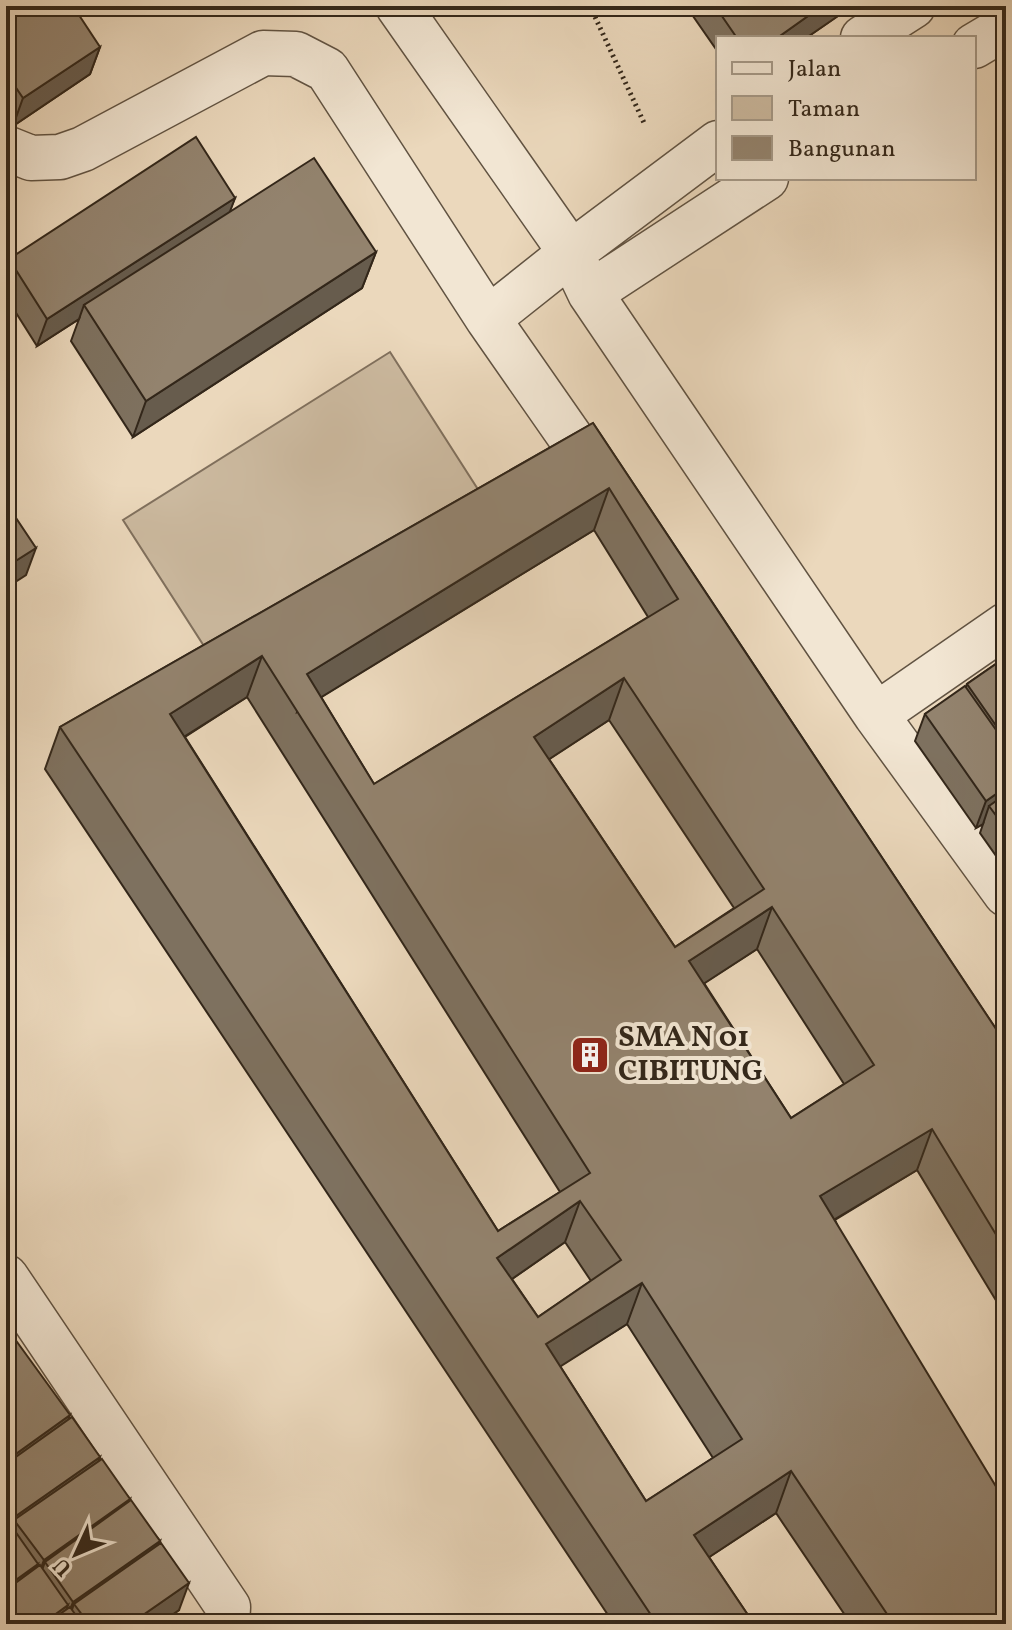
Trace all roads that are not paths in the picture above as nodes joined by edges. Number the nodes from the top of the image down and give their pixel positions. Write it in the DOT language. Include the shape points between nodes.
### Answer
graph roads {
  1 [pos="398,6"];
  2 [pos="913,6"];
  3 [pos="1006,27"];
  4 [pos="866,36"];
  5 [pos="976,45"];
  6 [pos="716,144"];
  7 [pos="6,148"];
  8 [pos="763,180"];
  9 [pos="571,253"];
  10 [pos="590,293"];
  11 [pos="488,319"];
  12 [pos="625,515"];
  13 [pos="1006,625"];
  14 [pos="876,715"];
  15 [pos="1006,894"];
  16 [pos="6,1277"];
  17 [pos="227,1624"];
  1 -- 9 [label="street"];
  2 -- 4 [label="street"];
  3 -- 5 [label="street"];
  6 -- 9 [label="street"];
  7 -- 11 [label="street" via="31,158 60,157 263,53 296,54 327,70"];
  8 -- 10 [label="street"];
  9 -- 10 [label="street"];
  9 -- 11 [label="street"];
  10 -- 14 [label="street"];
  11 -- 12 [label="street"];
  13 -- 14 [label="street"];
  14 -- 15 [label="street"];
  16 -- 17 [label="street" via="228,1607"];
}
